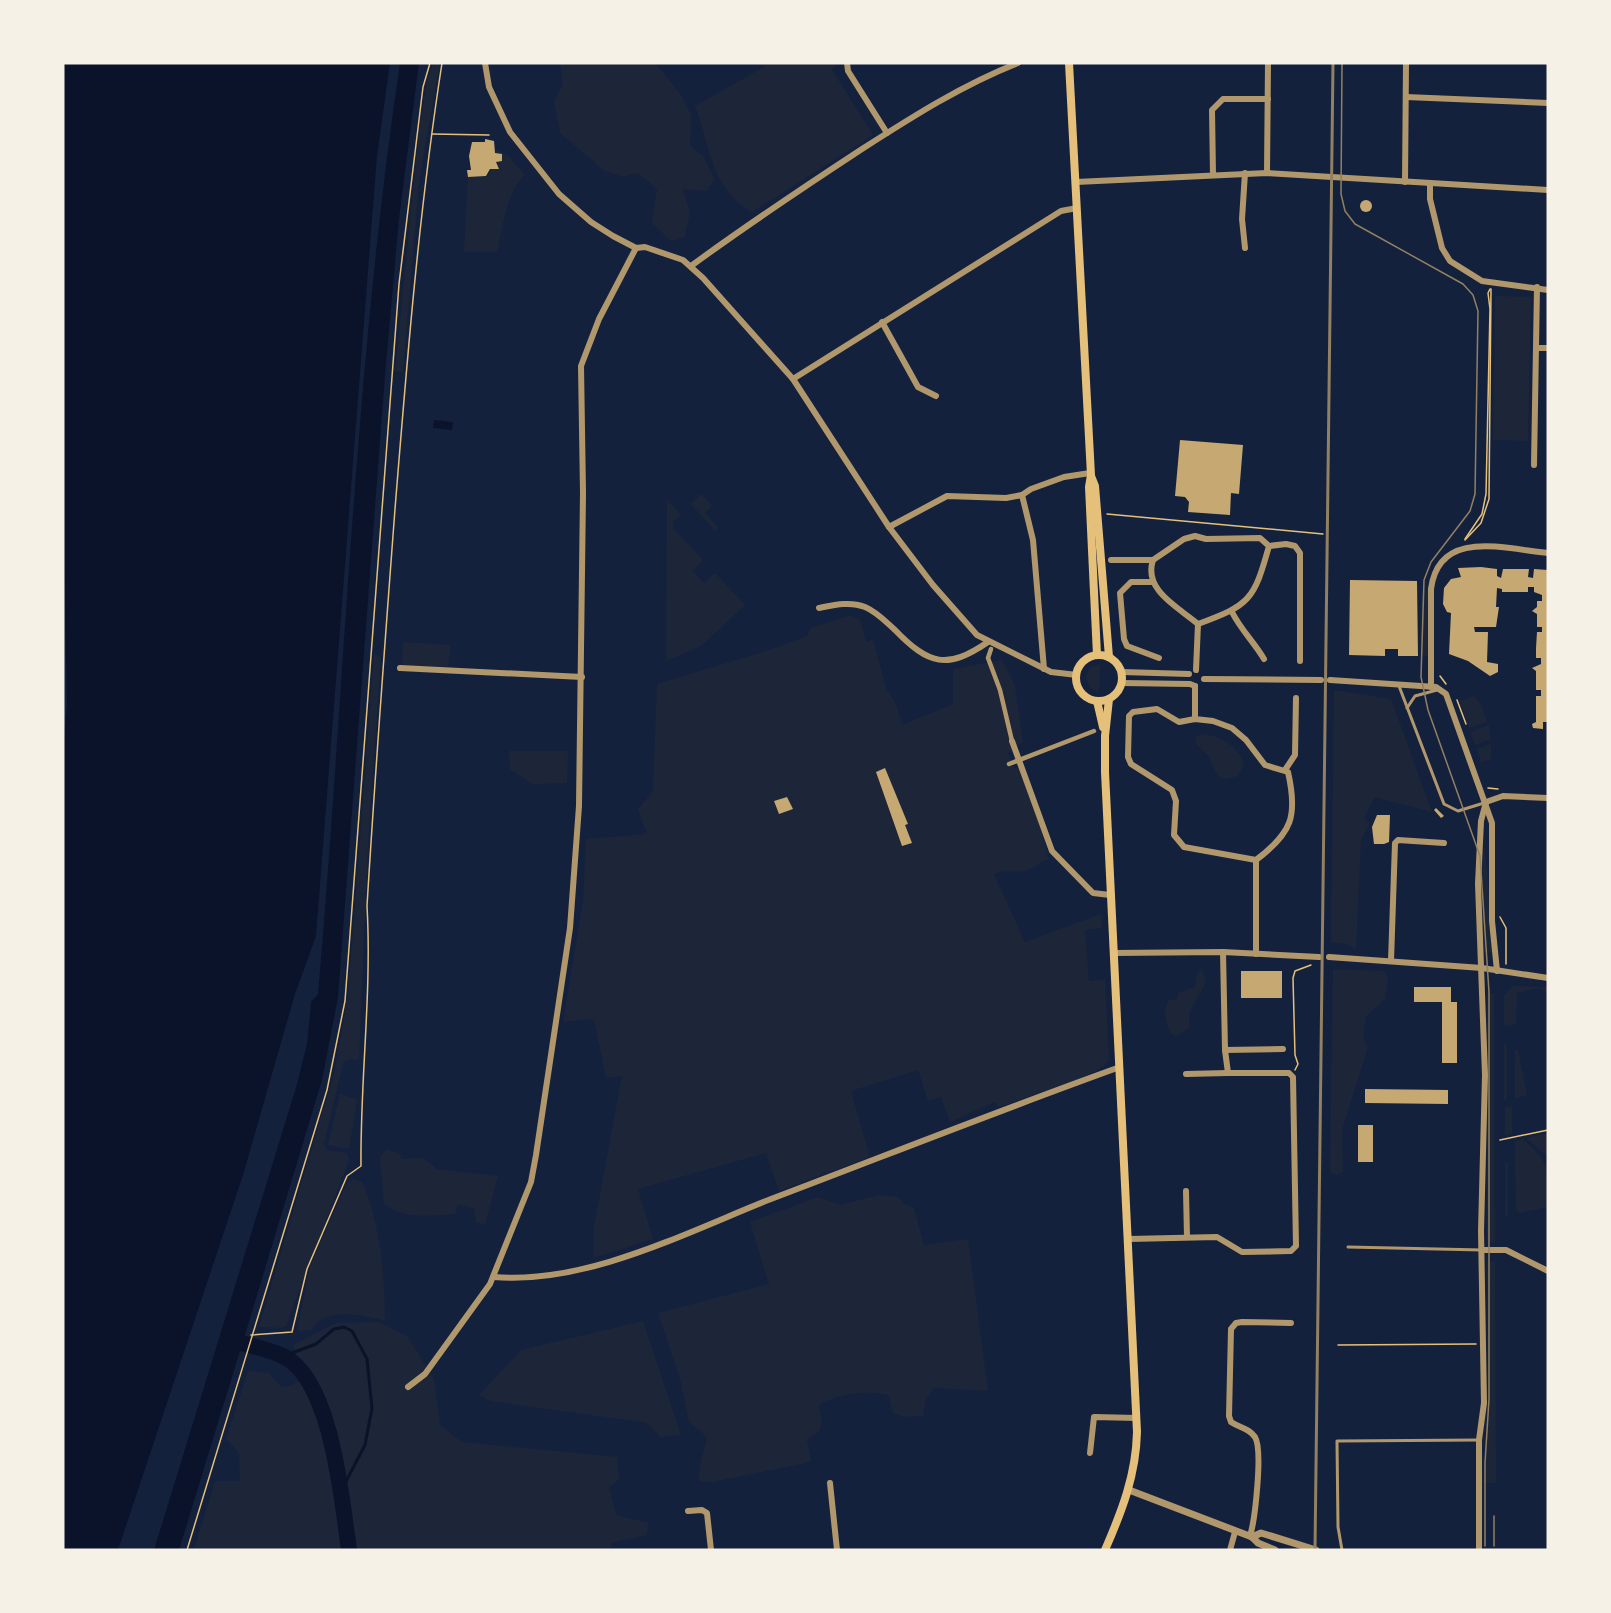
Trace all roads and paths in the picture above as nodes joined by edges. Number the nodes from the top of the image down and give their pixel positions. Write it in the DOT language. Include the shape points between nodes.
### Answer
graph roads {
  1 [pos="430,63"];
  2 [pos="442,63"];
  3 [pos="485,63"];
  4 [pos="847,63"];
  5 [pos="1018,63"];
  6 [pos="1069,63"];
  7 [pos="1268,63"];
  8 [pos="1406,63"];
  9 [pos="1406,97"];
  10 [pos="1268,99"];
  11 [pos="1548,104"];
  12 [pos="887,133"];
  13 [pos="431,134"];
  14 [pos="489,135"];
  15 [pos="1245,173"];
  16 [pos="1267,173"];
  17 [pos="1213,175"];
  18 [pos="1076,182"];
  19 [pos="1405,182"];
  20 [pos="1430,183"];
  21 [pos="1548,190"];
  22 [pos="1077,208"];
  23 [pos="636,248"];
  24 [pos="1245,248"];
  25 [pos="691,266"];
  26 [pos="1491,286"];
  27 [pos="1538,287"];
  28 [pos="1548,290"];
  29 [pos="882,322"];
  30 [pos="1536,348"];
  31 [pos="1548,348"];
  32 [pos="792,379"];
  33 [pos="936,396"];
  34 [pos="1534,465"];
  35 [pos="1091,474"];
  36 [pos="1023,495"];
  37 [pos="1100,515"];
  38 [pos="889,527"];
  39 [pos="1323,534"];
  40 [pos="1465,543"];
  41 [pos="1269,546"];
  42 [pos="1548,553"];
  43 [pos="1111,560"];
  44 [pos="1154,560"];
  45 [pos="1152,582"];
  46 [pos="819,608"];
  47 [pos="1232,612"];
  48 [pos="1198,624"];
  49 [pos="989,645"];
  50 [pos="1097,655"];
  51 [pos="1109,657"];
  52 [pos="1159,658"];
  53 [pos="1264,659"];
  54 [pos="1300,662"];
  55 [pos="400,668"];
  56 [pos="1044,669"];
  57 [pos="1196,670"];
  58 [pos="1122,672"];
  59 [pos="1438,672"];
  60 [pos="1189,674"];
  61 [pos="1077,675"];
  62 [pos="582,677"];
  63 [pos="1204,679"];
  64 [pos="1321,680"];
  65 [pos="1330,680"];
  66 [pos="1122,683"];
  67 [pos="1192,685"];
  68 [pos="1399,686"];
  69 [pos="1449,686"];
  70 [pos="1431,687"];
  71 [pos="1440,689"];
  72 [pos="1453,693"];
  73 [pos="1296,698"];
  74 [pos="1109,699"];
  75 [pos="1097,701"];
  76 [pos="1407,708"];
  77 [pos="1195,719"];
  78 [pos="1094,731"];
  79 [pos="1468,731"];
  80 [pos="1105,736"];
  81 [pos="1012,741"];
  82 [pos="1018,760"];
  83 [pos="1009,764"];
  84 [pos="1286,770"];
  85 [pos="1487,786"];
  86 [pos="1502,790"];
  87 [pos="1548,798"];
  88 [pos="1486,802"];
  89 [pos="1444,843"];
  90 [pos="1256,860"];
  91 [pos="1110,894"];
  92 [pos="1223,952"];
  93 [pos="1113,953"];
  94 [pos="1256,954"];
  95 [pos="1320,957"];
  96 [pos="1329,957"];
  97 [pos="1391,961"];
  98 [pos="1313,962"];
  99 [pos="1482,968"];
  100 [pos="1497,971"];
  101 [pos="1548,978"];
  102 [pos="1283,1049"];
  103 [pos="1225,1050"];
  104 [pos="1120,1067"];
  105 [pos="1228,1073"];
  106 [pos="1186,1074"];
  107 [pos="1291,1075"];
  108 [pos="1548,1130"];
  109 [pos="1500,1140"];
  110 [pos="1186,1191"];
  111 [pos="1187,1237"];
  112 [pos="1129,1239"];
  113 [pos="1348,1247"];
  114 [pos="1483,1250"];
  115 [pos="1548,1271"];
  116 [pos="494,1277"];
  117 [pos="1291,1323"];
  118 [pos="251,1335"];
  119 [pos="1483,1344"];
  120 [pos="1338,1345"];
  121 [pos="408,1387"];
  122 [pos="1137,1418"];
  123 [pos="1479,1440"];
  124 [pos="1090,1453"];
  125 [pos="830,1483"];
  126 [pos="1129,1490"];
  127 [pos="688,1511"];
  128 [pos="1235,1532"];
  129 [pos="1251,1536"];
  130 [pos="187,1550"];
  131 [pos="711,1550"];
  132 [pos="837,1550"];
  133 [pos="1105,1550"];
  134 [pos="1230,1550"];
  135 [pos="1275,1550"];
  136 [pos="1316,1550"];
  137 [pos="1342,1550"];
  138 [pos="1479,1550"];
  1 -- 118 [label="path" via="423,87 399,284 345,1001 327,1090"];
  2 -- 13 [label="path"];
  3 -- 23 [label="street" via="489,87 501,115 538,169 591,222"];
  4 -- 12 [label="street" via="848,71"];
  5 -- 12 [label="street" via="972,81"];
  6 -- 18 [label="main road"];
  7 -- 10 [label="street"];
  8 -- 9 [label="street"];
  9 -- 11 [label="street"];
  9 -- 19 [label="street"];
  10 -- 16 [label="street"];
  10 -- 17 [label="street" via="1217,102 1212,110"];
  12 -- 25 [label="street" via="769,208"];
  13 -- 14 [label="path"];
  13 -- 118 [label="path" via="406,358 379,712 360,1107 361,1166 347,1176 307,1269 292,1332"];
  15 -- 16 [label="street"];
  15 -- 17 [label="street"];
  15 -- 24 [label="street"];
  16 -- 19 [label="street"];
  17 -- 18 [label="street"];
  18 -- 22 [label="main road"];
  19 -- 20 [label="street"];
  20 -- 21 [label="street"];
  20 -- 26 [label="street" via="1430,199 1444,253 1450,261"];
  22 -- 29 [label="street" via="1061,211"];
  22 -- 35 [label="main road"];
  23 -- 25 [label="street"];
  23 -- 62 [label="street" via="599,319 581,366"];
  25 -- 32 [label="street"];
  26 -- 27 [label="street"];
  26 -- 40 [label="path" via="1489,499 1481,523"];
  27 -- 28 [label="street"];
  27 -- 30 [label="street"];
  29 -- 32 [label="street"];
  29 -- 33 [label="street" via="918,387"];
  30 -- 31 [label="street"];
  30 -- 34 [label="street"];
  32 -- 38 [label="street"];
  35 -- 36 [label="street" via="1064,477"];
  35 -- 50 [label="main road"];
  35 -- 51 [label="main road"];
  36 -- 38 [label="street" via="947,496"];
  36 -- 56 [label="street" via="1034,540"];
  37 -- 39 [label="path"];
  38 -- 49 [label="street" via="933,585"];
  40 -- 42 [label="street"];
  40 -- 70 [label="street" via="1444,559 1432,581"];
  41 -- 44 [label="street" via="1260,538 1195,536"];
  41 -- 47 [label="street" via="1252,594"];
  41 -- 54 [label="street" via="1295,546 1300,553"];
  43 -- 44 [label="street"];
  44 -- 45 [label="street"];
  45 -- 48 [label="street"];
  45 -- 52 [label="street" via="1131,582 1120,593 1124,639 1127,646"];
  46 -- 49 [label="street" via="849,604 866,607 882,617 909,645 939,660 960,659"];
  47 -- 48 [label="street"];
  47 -- 53 [label="street"];
  48 -- 57 [label="street"];
  49 -- 56 [label="street"];
  49 -- 81 [label="street" via="988,658"];
  50 -- 51 [label="main road"];
  50 -- 61 [label="main road" via="1084,660"];
  51 -- 58 [label="main road"];
  55 -- 62 [label="street"];
  56 -- 61 [label="street"];
  57 -- 60 [label="street"];
  57 -- 63 [label="street"];
  58 -- 60 [label="street"];
  58 -- 66 [label="main road"];
  59 -- 69 [label="path"];
  60 -- 67 [label="street"];
  61 -- 75 [label="main road" via="1082,692"];
  62 -- 116 [label="street" via="579,806 570,928 531,1182"];
  63 -- 64 [label="street"];
  63 -- 67 [label="street" via="1200,686"];
  65 -- 68 [label="street"];
  66 -- 67 [label="street"];
  66 -- 74 [label="main road"];
  67 -- 77 [label="street"];
  68 -- 70 [label="street"];
  68 -- 76 [label="lane"];
  70 -- 71 [label="street"];
  71 -- 76 [label="lane" via="1415,696"];
  71 -- 88 [label="street" via="1450,702"];
  72 -- 79 [label="path"];
  73 -- 84 [label="street" via="1295,755"];
  74 -- 75 [label="main road"];
  74 -- 80 [label="main road"];
  75 -- 80 [label="main road"];
  76 -- 88 [label="lane" via="1444,804 1458,811"];
  77 -- 84 [label="street" via="1232,728 1264,765"];
  77 -- 90 [label="street" via="1179,722 1157,709 1133,712 1128,757 1137,770 1172,789 1177,842 1192,850"];
  78 -- 82 [label="street"];
  80 -- 91 [label="main road"];
  81 -- 82 [label="street"];
  82 -- 83 [label="street"];
  82 -- 91 [label="street" via="1052,851 1093,893"];
  84 -- 90 [label="street" via="1290,824 1283,837"];
  85 -- 86 [label="path"];
  87 -- 88 [label="street" via="1503,796"];
  88 -- 99 [label="street" via="1481,821 1478,884"];
  88 -- 100 [label="street" via="1492,823 1492,921"];
  89 -- 97 [label="street" via="1395,843"];
  90 -- 94 [label="street"];
  91 -- 93 [label="main road"];
  92 -- 93 [label="street"];
  92 -- 94 [label="street"];
  92 -- 103 [label="street"];
  93 -- 104 [label="main road"];
  94 -- 95 [label="street"];
  96 -- 97 [label="street"];
  97 -- 99 [label="street"];
  98 -- 107 [label="path" via="1295,971 1293,978 1298,1064"];
  99 -- 100 [label="street"];
  99 -- 114 [label="street"];
  100 -- 101 [label="street"];
  102 -- 103 [label="street"];
  103 -- 105 [label="street"];
  104 -- 112 [label="main road"];
  104 -- 116 [label="street" via="634,1253 546,1275 521,1279"];
  105 -- 106 [label="street"];
  105 -- 107 [label="street"];
  107 -- 111 [label="street" via="1296,1246 1291,1251 1242,1252 1217,1237"];
  108 -- 109 [label="path"];
  110 -- 111 [label="street"];
  111 -- 112 [label="street"];
  112 -- 122 [label="main road"];
  113 -- 114 [label="lane"];
  114 -- 115 [label="street" via="1506,1250"];
  114 -- 119 [label="street"];
  116 -- 121 [label="street" via="425,1374"];
  117 -- 129 [label="street" via="1242,1322 1231,1329 1229,1416 1231,1422 1250,1432 1258,1445"];
  118 -- 130 [label="path"];
  119 -- 120 [label="path"];
  119 -- 123 [label="street" via="1484,1403"];
  122 -- 124 [label="street" via="1094,1417"];
  122 -- 126 [label="main road" via="1135,1467"];
  123 -- 137 [label="lane" via="1337,1441"];
  123 -- 138 [label="street"];
  125 -- 132 [label="street"];
  126 -- 128 [label="street"];
  126 -- 133 [label="main road"];
  127 -- 131 [label="street" via="707,1513"];
  128 -- 129 [label="street"];
  128 -- 134 [label="street"];
  129 -- 135 [label="street"];
  129 -- 136 [label="street" via="1261,1533"];
}
